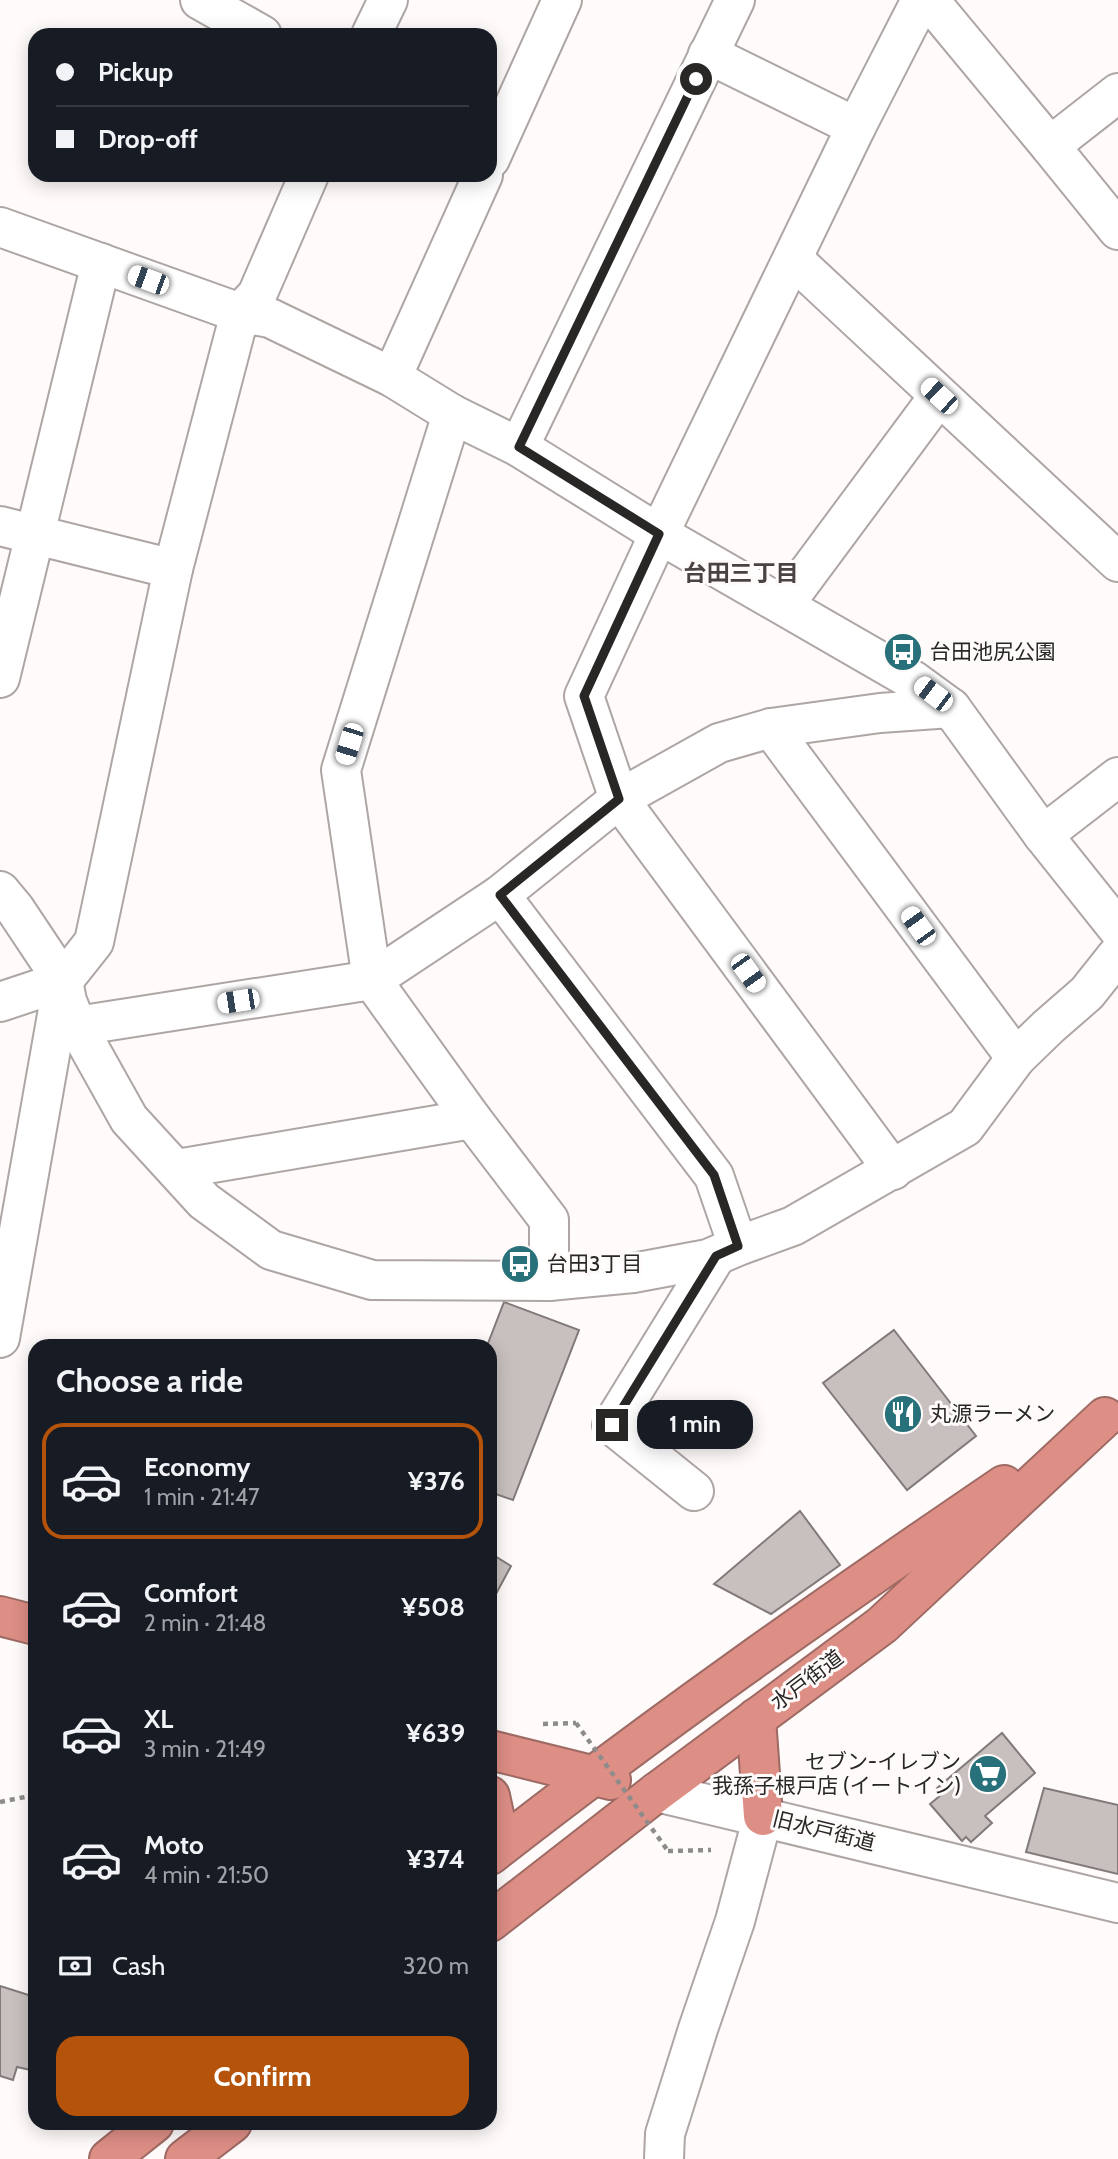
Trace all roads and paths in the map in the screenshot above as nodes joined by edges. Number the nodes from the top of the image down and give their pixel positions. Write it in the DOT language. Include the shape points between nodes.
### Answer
graph roads {
  1 [pos="200,0"];
  2 [pos="388,0"];
  3 [pos="562,0"];
  4 [pos="735,0"];
  5 [pos="921,0"];
  6 [pos="929,0"];
  7 [pos="250,28"];
  8 [pos="374,28"];
  9 [pos="708,54"];
  10 [pos="1118,93"];
  11 [pos="856,127"];
  12 [pos="497,144"];
  13 [pos="1050,146"];
  14 [pos="306,182"];
  15 [pos="480,182"];
  16 [pos="0,227"];
  17 [pos="1118,230"];
  18 [pos="793,259"];
  19 [pos="101,263"];
  20 [pos="240,313"];
  21 [pos="393,377"];
  22 [pos="939,396"];
  23 [pos="452,414"];
  24 [pos="519,447"];
  25 [pos="17,531"];
  26 [pos="659,534"];
  27 [pos="1118,562"];
  28 [pos="173,569"];
  29 [pos="784,605"];
  30 [pos="0,678"];
  31 [pos="951,708"];
  32 [pos="771,728"];
  33 [pos="1118,777"];
  34 [pos="619,799"];
  35 [pos="1043,835"];
  36 [pos="0,891"];
  37 [pos="500,895"];
  38 [pos="1118,929"];
  39 [pos="1118,954"];
  40 [pos="372,980"];
  41 [pos="63,981"];
  42 [pos="0,1002"];
  43 [pos="77,1026"];
  44 [pos="1016,1058"];
  45 [pos="472,1119"];
  46 [pos="177,1169"];
  47 [pos="893,1170"];
  48 [pos="727,1251"];
  49 [pos="549,1281"];
  50 [pos="0,1338"];
  51 [pos="1112,1412"];
  52 [pos="694,1490"];
  53 [pos="0,1616"];
  54 [pos="28,1623"];
  55 [pos="756,1718"];
  56 [pos="576,1723"];
  57 [pos="497,1752"];
  58 [pos="593,1775"];
  59 [pos="657,1792"];
  60 [pos="28,1796"];
  61 [pos="0,1802"];
  62 [pos="763,1816"];
  63 [pos="497,1847"];
  64 [pos="711,1850"];
  65 [pos="1118,1903"];
  66 [pos="497,1917"];
  67 [pos="145,2130"];
  68 [pos="223,2130"];
  69 [pos="109,2159"];
  70 [pos="185,2159"];
  71 [pos="664,2159"];
  1 -- 7 [label="street"];
  2 -- 8 [label="street"];
  3 -- 12 [label="street"];
  4 -- 9 [label="street"];
  5 -- 11 [label="street"];
  6 -- 13 [label="street"];
  9 -- 11 [label="street"];
  9 -- 24 [label="street"];
  10 -- 13 [label="street"];
  11 -- 18 [label="street"];
  13 -- 17 [label="street"];
  14 -- 20 [label="street" via="257,295"];
  15 -- 21 [label="street"];
  16 -- 19 [label="street"];
  18 -- 22 [label="street"];
  18 -- 26 [label="street"];
  19 -- 20 [label="street"];
  19 -- 25 [label="street"];
  20 -- 21 [label="street" via="270,318"];
  20 -- 28 [label="street"];
  21 -- 23 [label="street"];
  22 -- 27 [label="street"];
  22 -- 29 [label="street"];
  23 -- 24 [label="street"];
  23 -- 40 [label="street" via="341,770"];
  24 -- 26 [label="street"];
  25 -- 28 [label="street"];
  25 -- 30 [label="street"];
  26 -- 29 [label="street"];
  26 -- 34 [label="street" via="584,696"];
  28 -- 41 [label="street" via="94,942"];
  29 -- 31 [label="street" via="914,681"];
  31 -- 32 [label="street"];
  31 -- 35 [label="street"];
  32 -- 34 [label="street" via="719,743"];
  32 -- 44 [label="street"];
  33 -- 35 [label="street"];
  34 -- 37 [label="street"];
  34 -- 47 [label="street"];
  35 -- 38 [label="street"];
  36 -- 41 [label="street"];
  37 -- 40 [label="street"];
  37 -- 48 [label="street" via="714,1175"];
  39 -- 44 [label="street" via="1087,993"];
  40 -- 43 [label="street"];
  40 -- 45 [label="street"];
  41 -- 42 [label="street"];
  41 -- 43 [label="street"];
  41 -- 50 [label="street"];
  43 -- 46 [label="street" via="129,1119"];
  44 -- 47 [label="street" via="965,1127"];
  45 -- 46 [label="street"];
  45 -- 49 [label="street" via="548,1220"];
  46 -- 49 [label="street" via="204,1201 271,1250 372,1280"];
  47 -- 48 [label="street" via="793,1226"];
  48 -- 49 [label="street" via="633,1273"];
  48 -- 52 [label="street" via="612,1425"];
  51 -- 55 [label="highway, 水戸街道" via="882,1625"];
  51 -- 58 [label="highway, 水戸街道" via="839,1597"];
  53 -- 54 [label="highway"];
  55 -- 59 [label="highway, 水戸街道"];
  55 -- 62 [label="highway"];
  56 -- 64 [label="path, bridge" via="668,1851"];
  57 -- 58 [label="highway, 旧水戸街道"];
  58 -- 59 [label="highway, 旧水戸街道"];
  58 -- 63 [label="highway, 水戸街道"];
  59 -- 62 [label="street, 旧水戸街道"];
  59 -- 66 [label="highway, 水戸街道"];
  60 -- 61 [label="path"];
  62 -- 65 [label="street, 旧水戸街道"];
  62 -- 71 [label="street" via="735,1921 665,2134"];
  67 -- 69 [label="highway"];
  68 -- 70 [label="highway"];
}
